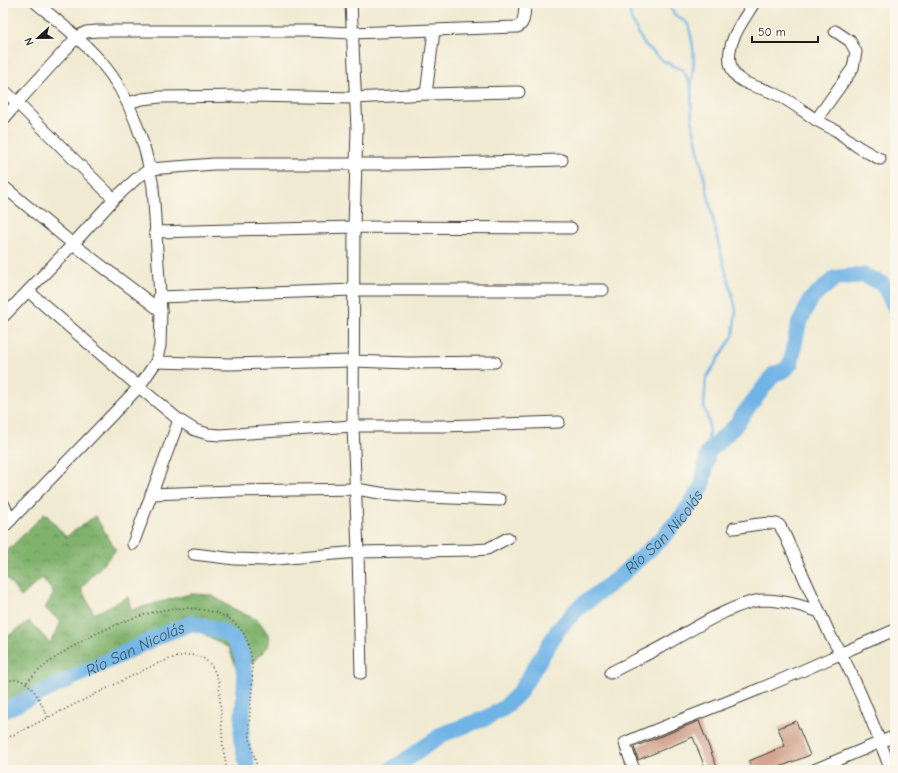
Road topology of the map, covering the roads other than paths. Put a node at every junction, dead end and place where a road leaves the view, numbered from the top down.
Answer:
1 (36, 3) edge
2 (351, 3) edge
3 (524, 3) edge
4 (754, 3) edge
5 (434, 31) junction
6 (835, 31) dead end
7 (352, 33) junction
8 (77, 37) junction
9 (3, 89) edge
10 (519, 92) dead end
11 (426, 94) junction
12 (355, 98) junction
13 (17, 103) junction
14 (128, 103) junction
15 (3, 120) edge
16 (816, 120) junction
17 (880, 159) dead end
18 (562, 160) dead end
19 (356, 163) junction
20 (150, 169) junction
21 (3, 186) edge
22 (114, 199) junction
23 (354, 227) junction
24 (571, 228) dead end
25 (155, 232) junction
26 (73, 244) junction
27 (354, 290) junction
28 (603, 290) dead end
29 (28, 291) junction
30 (159, 297) junction
31 (161, 311) junction
32 (3, 317) edge
33 (354, 361) junction
34 (156, 362) junction
35 (495, 362) dead end
36 (139, 387) junction
37 (179, 420) junction
38 (559, 422) dead end
39 (353, 426) junction
40 (356, 490) junction
41 (151, 494) junction
42 (500, 500) dead end
43 (3, 503) edge
44 (11, 520) junction
45 (3, 528) edge
46 (734, 528) dead end
47 (508, 538) dead end
48 (132, 544) dead end
49 (358, 552) junction
50 (194, 554) dead end
51 (820, 612) junction
52 (895, 630) edge
53 (841, 652) junction
54 (361, 673) dead end
55 (610, 673) dead end
56 (895, 736) edge
57 (880, 743) junction
58 (634, 770) edge
59 (814, 770) edge
60 (891, 770) edge

1 - 8 street
2 - 7 street
3 - 5 street
4 - 16 street
5 - 7 street
5 - 11 street
6 - 16 street
7 - 8 street
7 - 12 street
8 - 13 street
8 - 14 street
9 - 13 street
10 - 11 street
11 - 12 street
12 - 14 street
12 - 19 street
13 - 15 street
13 - 22 street
14 - 20 street
16 - 17 street
18 - 19 street
19 - 20 street
19 - 23 street
20 - 22 street
20 - 25 street
21 - 26 street
22 - 26 street
23 - 24 street
23 - 25 street
23 - 27 street
25 - 30 street
26 - 29 street
26 - 31 street
27 - 28 street
27 - 30 street
27 - 33 street
29 - 32 street
29 - 36 street
30 - 31 street
31 - 34 street
33 - 34 street
33 - 35 street
33 - 39 street
34 - 36 street
36 - 37 street
36 - 44 street
37 - 39 street
37 - 41 street
38 - 39 street
39 - 40 street
40 - 41 street
40 - 42 street
40 - 49 street
41 - 48 street
43 - 44 street
44 - 45 street
46 - 51 street
47 - 49 street
49 - 50 street
49 - 54 street
51 - 53 street
51 - 55 street
52 - 53 street
53 - 57 street
53 - 58 street
56 - 57 street
57 - 59 street
57 - 60 street

